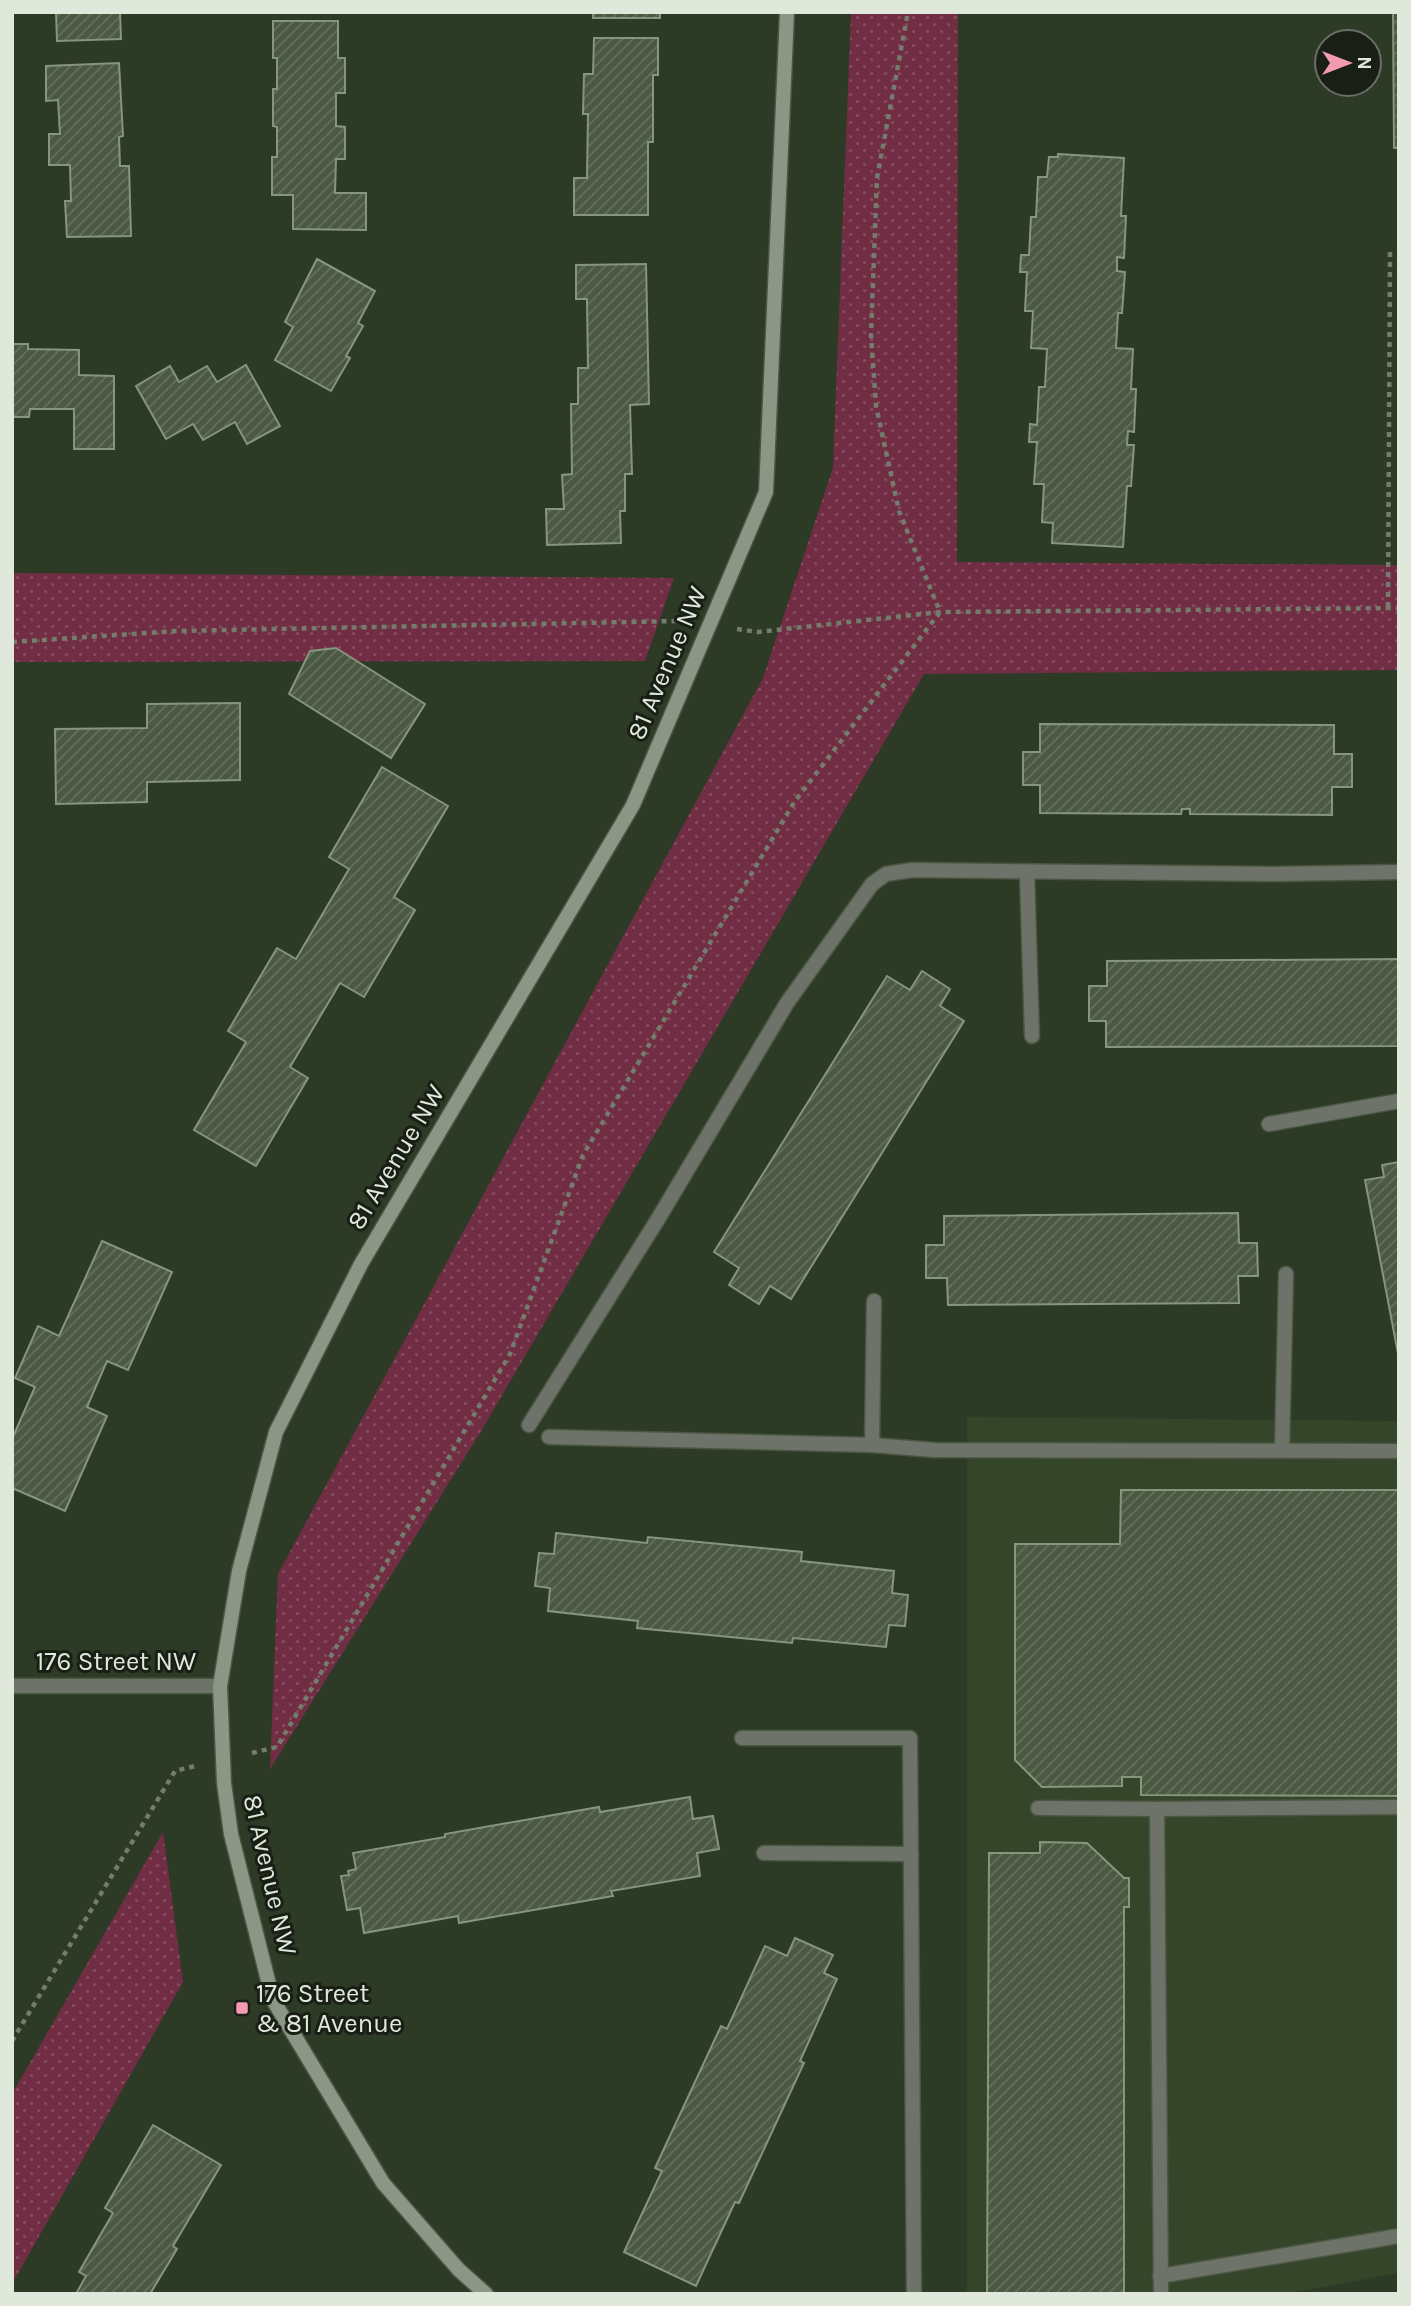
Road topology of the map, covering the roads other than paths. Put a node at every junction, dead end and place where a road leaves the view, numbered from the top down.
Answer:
1 (787, 12) edge
2 (1399, 872) edge
3 (1027, 873) junction
4 (1032, 1036) dead end
5 (1399, 1101) edge
6 (1269, 1124) dead end
7 (1286, 1274) dead end
8 (874, 1301) dead end
9 (529, 1425) dead end
10 (549, 1437) dead end
11 (873, 1445) junction
12 (1282, 1450) junction
13 (1399, 1451) edge
14 (12, 1686) edge
15 (220, 1686) junction
16 (742, 1738) dead end
17 (1399, 1807) edge
18 (1038, 1808) dead end
19 (1157, 1809) junction
20 (764, 1853) dead end
21 (911, 1854) junction
22 (1399, 2236) edge
23 (1160, 2276) junction
24 (486, 2294) edge
25 (914, 2294) edge
26 (1161, 2294) edge

1 - 15 street, 81 Avenue NW
2 - 3 street
3 - 4 street
3 - 9 street
5 - 6 street
7 - 12 street
8 - 11 street
10 - 11 street
11 - 12 street
12 - 13 street
14 - 15 street, 176 Street NW
15 - 24 street, 81 Avenue NW
16 - 21 street
17 - 19 street
18 - 19 street
19 - 23 street
20 - 21 street
21 - 25 street
22 - 23 street
23 - 26 street

